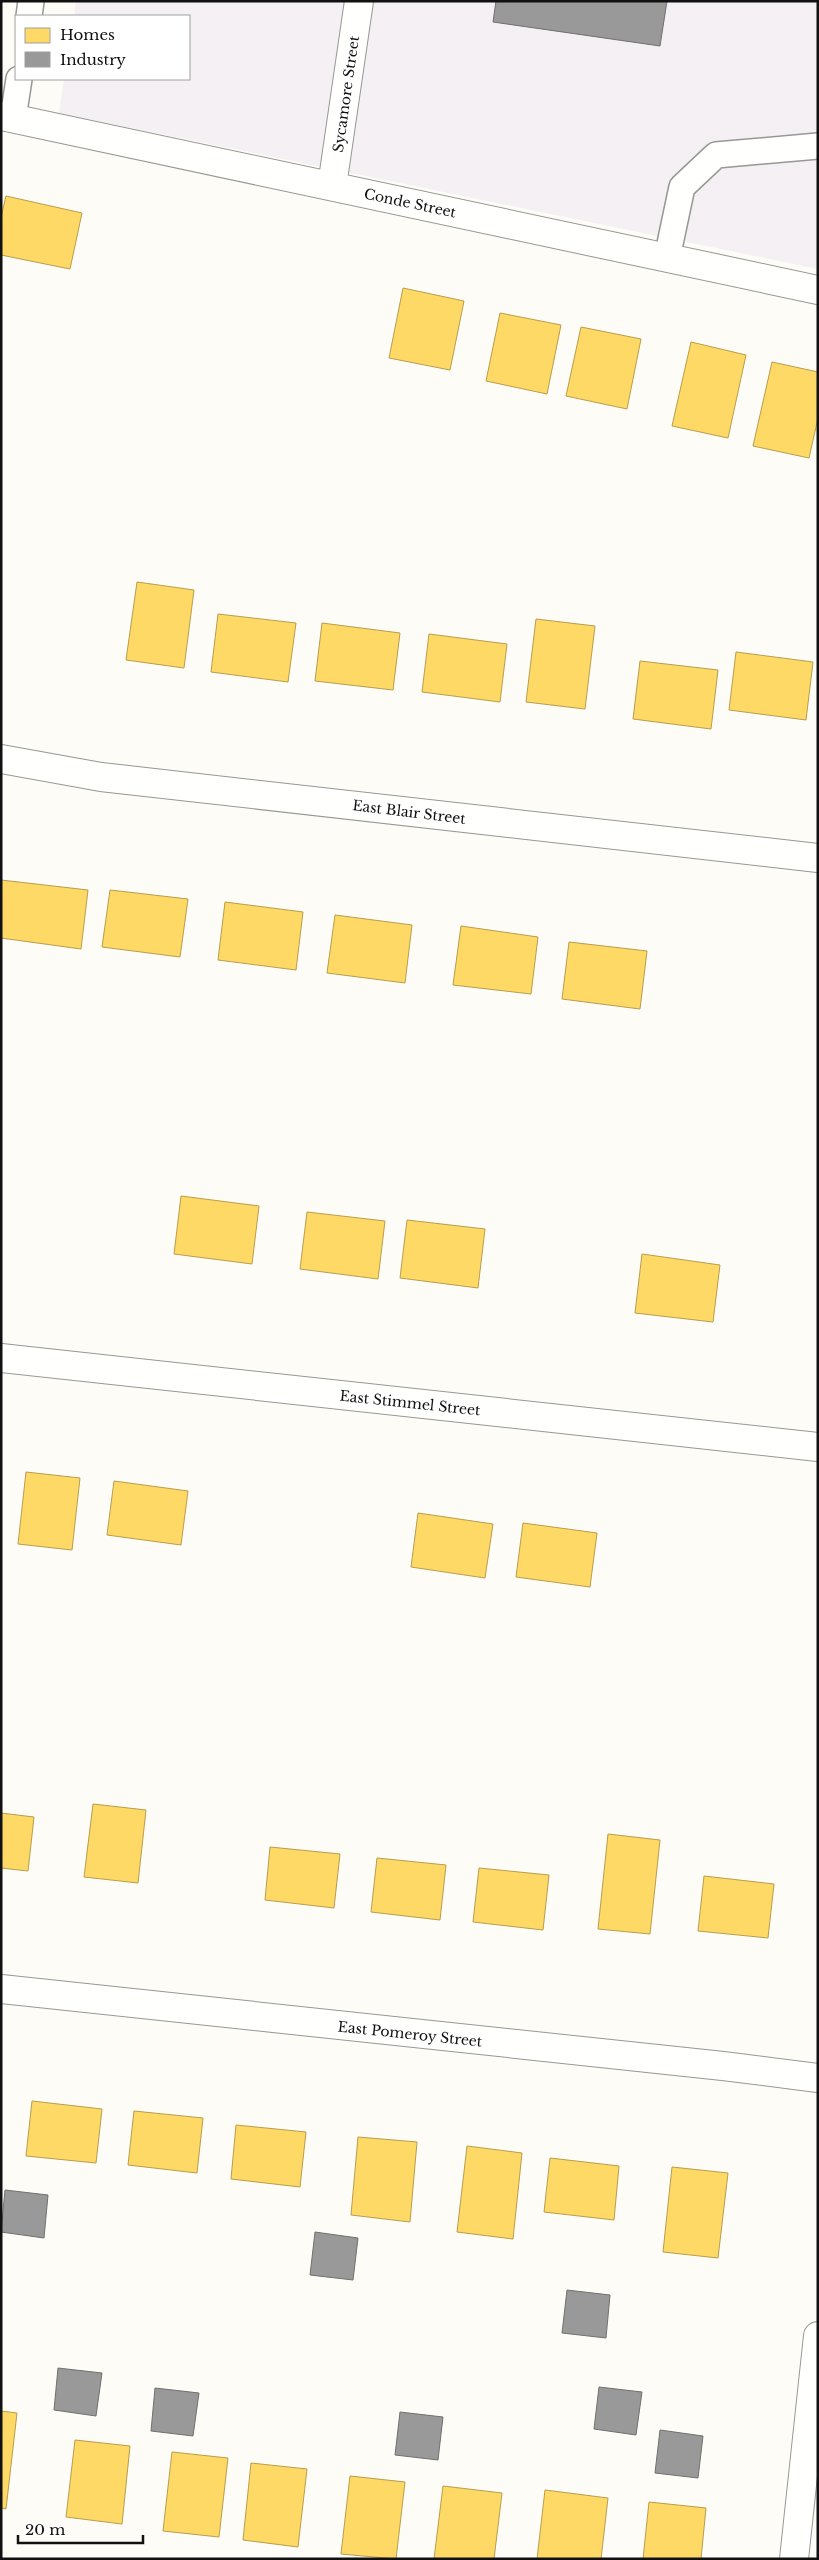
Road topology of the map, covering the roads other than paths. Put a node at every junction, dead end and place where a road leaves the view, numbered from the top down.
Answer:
1 (31, 1) edge
2 (359, 1) edge
3 (29, 15) edge
4 (19, 80) edge
5 (7, 117) edge
6 (818, 146) edge
7 (332, 186) junction
8 (667, 258) junction
9 (818, 290) edge
10 (1, 758) edge
11 (818, 858) edge
12 (1, 1358) edge
13 (818, 1447) edge
14 (1, 1989) edge
15 (818, 2078) edge
16 (818, 2336) edge
17 (794, 2559) edge

1 - 3 lane
2 - 7 street, Sycamore Street
4 - 5 lane
5 - 7 street, Conde Street
6 - 8 lane
7 - 8 street, Conde Street
8 - 9 street, Conde Street
10 - 11 street, East Blair Street
12 - 13 street, East Stimmel Street
14 - 15 street, East Pomeroy Street
16 - 17 street

